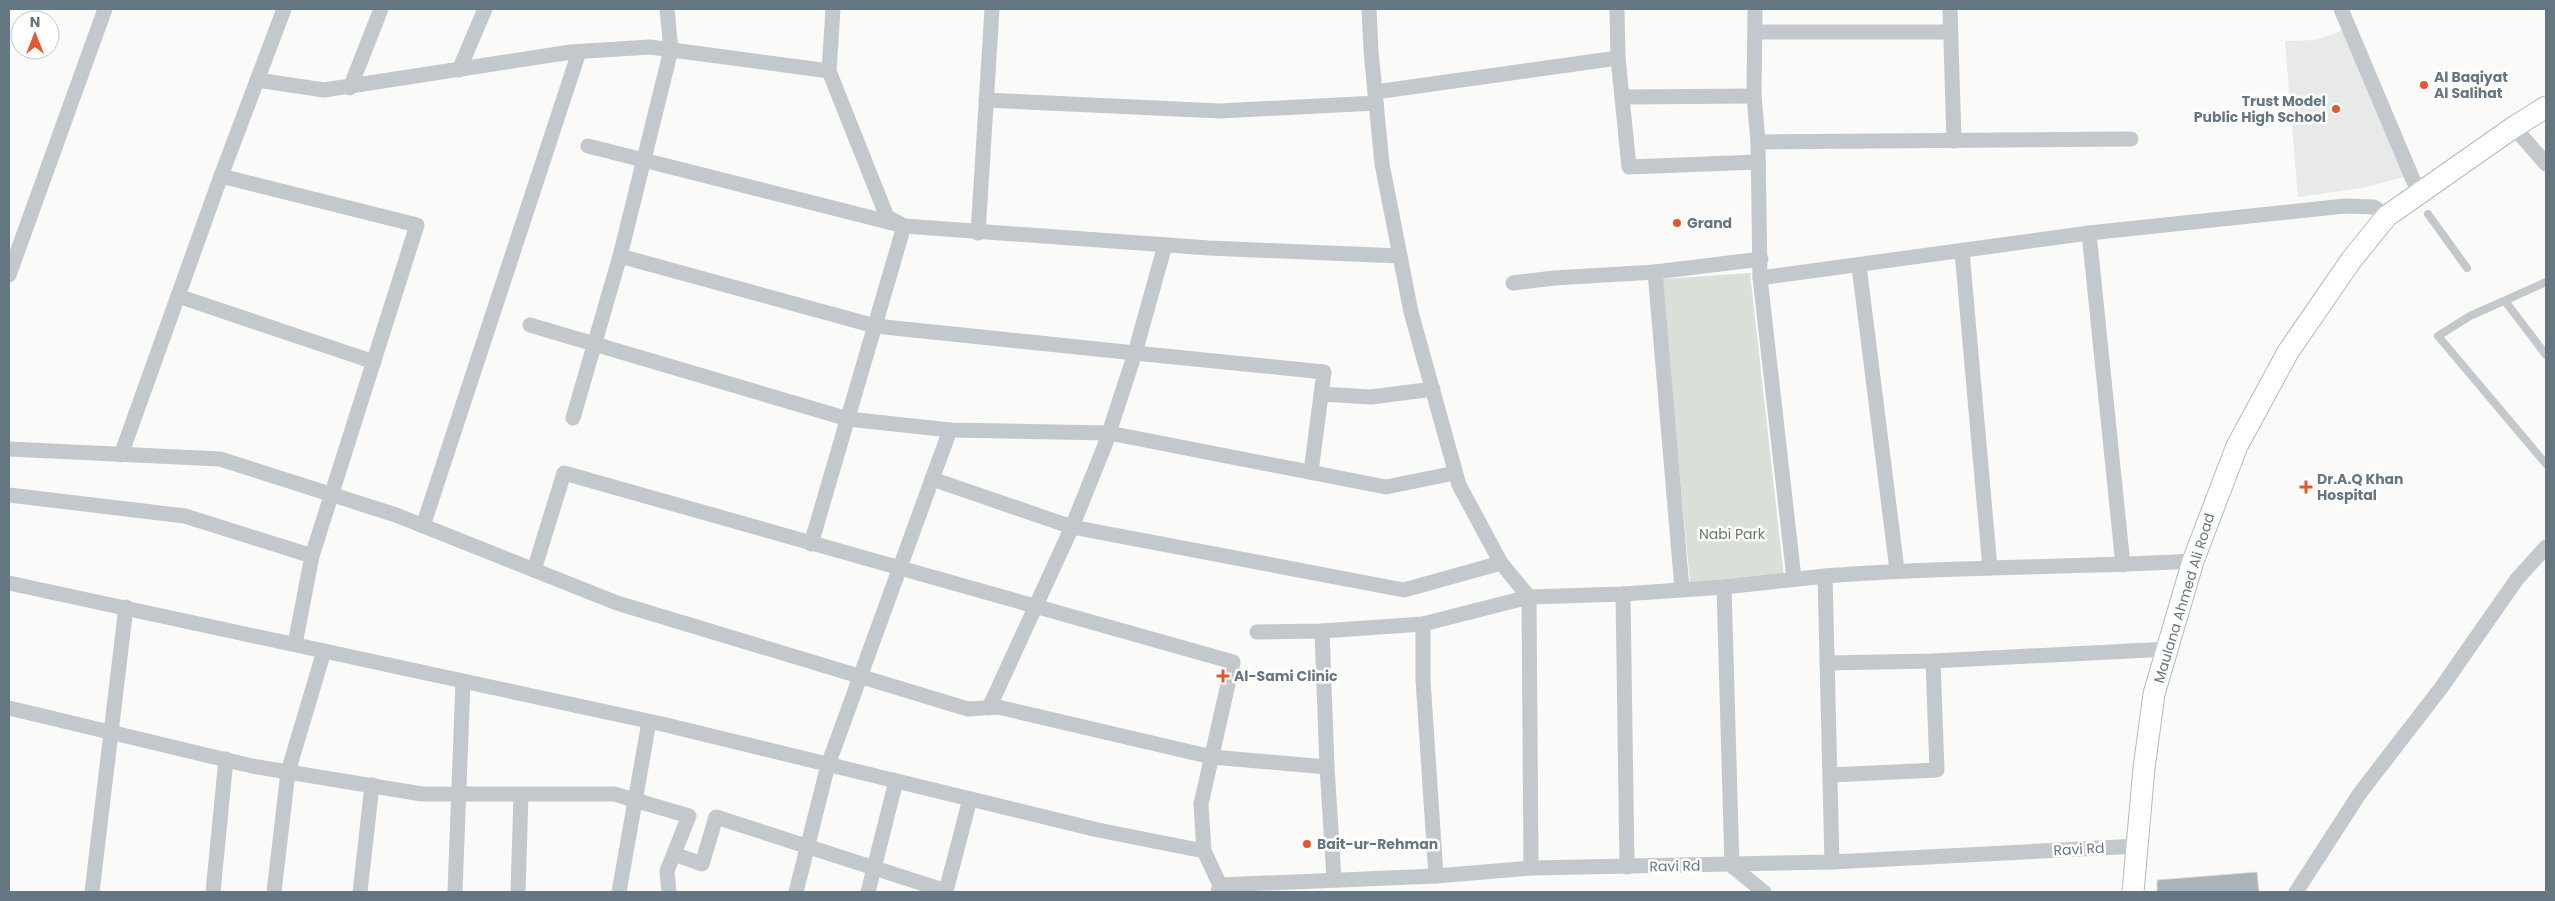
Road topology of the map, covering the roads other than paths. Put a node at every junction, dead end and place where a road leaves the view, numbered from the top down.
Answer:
1 (105, 9) edge
2 (284, 9) edge
3 (381, 9) edge
4 (485, 9) edge
5 (667, 9) edge
6 (833, 9) edge
7 (992, 9) edge
8 (1369, 9) edge
9 (1617, 9) edge
10 (1755, 9) edge
11 (1950, 9) edge
12 (2341, 9) edge
13 (1755, 32) junction
14 (1950, 32) junction
15 (670, 50) junction
16 (579, 52) junction
17 (1618, 58) junction
18 (459, 70) junction
19 (829, 71) junction
20 (257, 80) junction
21 (350, 88) junction
22 (1754, 96) junction
23 (1623, 97) junction
24 (1376, 98) junction
25 (986, 100) junction
26 (2546, 107) edge
27 (2514, 127) junction
28 (2131, 139) dead end
29 (1954, 141) junction
30 (1758, 142) junction
31 (588, 146) dead end
32 (644, 160) junction
33 (1757, 162) junction
34 (2546, 164) edge
35 (221, 176) junction
36 (2414, 182) dead end
37 (2428, 214) dead end
38 (2387, 216) junction
39 (904, 226) junction
40 (978, 232) junction
41 (2089, 232) junction
42 (1165, 245) junction
43 (1962, 252) junction
44 (620, 256) junction
45 (1400, 256) junction
46 (1761, 259) junction
47 (1859, 266) junction
48 (2468, 268) dead end
49 (1655, 272) junction
50 (9, 275) edge
51 (1760, 278) junction
52 (2546, 282) edge
53 (1513, 283) dead end
54 (178, 296) junction
55 (2505, 300) junction
56 (530, 324) dead end
57 (875, 326) junction
58 (594, 344) junction
59 (1135, 352) junction
60 (2546, 355) edge
61 (374, 362) junction
62 (1434, 389) junction
63 (1321, 394) junction
64 (573, 418) dead end
65 (848, 419) junction
66 (950, 430) junction
67 (1109, 432) junction
68 (9, 449) edge
69 (121, 454) junction
70 (2546, 464) edge
71 (1311, 472) junction
72 (1456, 472) junction
73 (932, 479) junction
74 (332, 494) junction
75 (9, 495) edge
76 (424, 526) junction
77 (1072, 526) junction
78 (811, 544) junction
79 (2546, 547) edge
80 (312, 556) junction
81 (2193, 561) junction
82 (1500, 562) junction
83 (2123, 565) junction
84 (1990, 568) junction
85 (899, 569) junction
86 (534, 570) junction
87 (1897, 570) junction
88 (1825, 576) junction
89 (1794, 578) junction
90 (9, 583) edge
91 (1724, 587) junction
92 (1682, 588) junction
93 (1623, 594) junction
94 (1529, 597) junction
95 (126, 607) junction
96 (1036, 608) junction
97 (1423, 624) junction
98 (1322, 630) junction
99 (1257, 632) dead end
100 (295, 644) junction
101 (2169, 649) junction
102 (324, 650) junction
103 (1932, 660) junction
104 (1827, 663) junction
105 (860, 676) junction
106 (463, 680) junction
107 (9, 708) edge
108 (989, 708) junction
109 (649, 722) junction
110 (110, 732) junction
111 (1212, 757) junction
112 (226, 759) junction
113 (828, 764) junction
114 (1327, 766) junction
115 (288, 772) junction
116 (1831, 775) junction
117 (896, 781) junction
118 (372, 785) junction
119 (459, 794) junction
120 (521, 795) junction
121 (970, 799) junction
122 (635, 800) junction
123 (809, 846) junction
124 (2138, 846) junction
125 (1204, 851) junction
126 (674, 854) junction
127 (1832, 862) junction
128 (1732, 866) junction
129 (1627, 867) junction
130 (874, 868) junction
131 (1531, 868) junction
132 (1436, 876) junction
133 (1334, 879) junction
134 (1219, 889) edge
135 (92, 892) edge
136 (214, 892) edge
137 (274, 892) edge
138 (360, 892) edge
139 (455, 892) edge
140 (518, 892) edge
141 (619, 892) edge
142 (669, 892) edge
143 (796, 892) edge
144 (868, 892) edge
145 (1764, 892) edge
146 (2133, 892) edge
147 (2296, 892) edge

1 - 50 street
2 - 20 street
3 - 21 street
4 - 18 street
5 - 15 street
6 - 19 street
7 - 25 street
8 - 24 street
9 - 17 street
10 - 13 street
11 - 14 street
12 - 36 street
13 - 14 street
13 - 22 street
14 - 29 street
15 - 16 street
15 - 19 street
15 - 32 street
16 - 18 street
16 - 76 street
17 - 23 street
17 - 24 street
18 - 21 street
19 - 39 street
20 - 21 street
20 - 35 street
22 - 23 street
22 - 30 street
23 - 33 street
24 - 25 street
24 - 45 street
25 - 40 street
26 - 27 street, Maulana Ahmed Ali Road
27 - 34 street
27 - 38 street, Maulana Ahmed Ali Road
28 - 29 street
29 - 30 street
30 - 33 street
31 - 32 street
32 - 39 street
32 - 44 street
33 - 46 street
35 - 54 street
35 - 61 street
37 - 48 lane
38 - 41 street
38 - 81 street, Maulana Ahmed Ali Road
39 - 40 street
39 - 57 street
40 - 42 street
41 - 43 street
41 - 83 street
42 - 45 street
42 - 59 street
43 - 47 street
43 - 84 street
44 - 57 street
44 - 58 street
45 - 62 street
46 - 49 street
46 - 51 street
47 - 51 street
47 - 87 street
49 - 53 street
49 - 92 street
51 - 89 street
52 - 55 lane
54 - 61 street
54 - 69 street
55 - 60 lane
55 - 70 lane
56 - 58 street
57 - 59 street
57 - 65 street
58 - 64 street
58 - 65 street
59 - 63 street
59 - 67 street
61 - 74 street
62 - 63 street
62 - 72 street
63 - 71 street
65 - 66 street
65 - 78 street
66 - 67 street
66 - 73 street
67 - 71 street
67 - 77 street
68 - 69 street
69 - 74 street
71 - 72 street
72 - 82 street
73 - 77 street
73 - 85 street
74 - 76 street
74 - 80 street
75 - 80 street
76 - 86 street
77 - 82 street
77 - 96 street
78 - 85 street
78 - 86 street
79 - 147 street
80 - 100 street
81 - 83 street
81 - 101 street, Maulana Ahmed Ali Road
82 - 94 street
83 - 84 street
84 - 87 street
85 - 96 street
85 - 105 street
86 - 105 street
87 - 88 street
88 - 89 street
88 - 104 street
89 - 91 street
90 - 95 street
91 - 92 street
91 - 128 street
92 - 93 street
93 - 94 street
93 - 129 street
94 - 97 street
94 - 131 street
95 - 100 street
95 - 110 street
96 - 108 street
96 - 111 street
97 - 98 street
97 - 132 street
98 - 99 street
98 - 114 street
100 - 102 street
101 - 103 street
101 - 124 street, Maulana Ahmed Ali Road
102 - 106 street
102 - 115 street
103 - 104 street
103 - 116 street
104 - 116 street
105 - 108 street
105 - 113 street
106 - 109 street
106 - 119 street
107 - 110 street
108 - 111 street
109 - 113 street
109 - 122 street
110 - 112 street
110 - 135 street
111 - 114 street
111 - 125 street
112 - 115 street
112 - 136 street
113 - 117 street
113 - 123 street
114 - 133 street
115 - 118 street
115 - 137 street
116 - 127 street
117 - 121 street
117 - 130 street
118 - 119 street
118 - 138 street
119 - 120 street
119 - 139 street
120 - 122 street
120 - 140 street
121 - 125 street
121 - 130 street
122 - 126 street
122 - 141 street
123 - 126 street
123 - 130 street
123 - 143 street
124 - 127 street, Ravi Rd
124 - 146 street, Maulana Ahmed Ali Road
125 - 134 street
126 - 142 street
127 - 128 street, Ravi Rd
128 - 129 street, Ravi Rd
128 - 145 street
129 - 131 street, Ravi Rd
130 - 144 street
131 - 132 street, Ravi Rd
132 - 133 street, Ravi Rd
133 - 134 street, Ravi Rd

